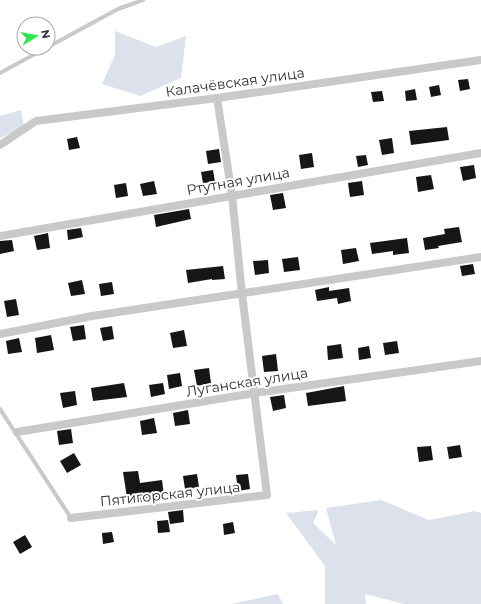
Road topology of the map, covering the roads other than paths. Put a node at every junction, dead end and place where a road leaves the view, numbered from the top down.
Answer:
1 (144, 0) edge
2 (56, 43) edge
3 (32, 56) edge
4 (481, 60) edge
5 (0, 73) edge
6 (217, 98) junction
7 (0, 145) edge
8 (481, 153) edge
9 (232, 195) junction
10 (0, 236) edge
11 (481, 258) edge
12 (242, 294) junction
13 (0, 334) edge
14 (481, 361) edge
15 (255, 393) junction
16 (0, 409) edge
17 (17, 432) junction
18 (71, 518) joint

1 - 2 lane
3 - 5 lane
4 - 6 street, Калачёвская улица
6 - 7 street, Калачёвская улица
6 - 9 street
8 - 9 street, Ртутная улица
9 - 10 street, Ртутная улица
9 - 12 street
11 - 12 street
12 - 13 street
12 - 15 street
14 - 15 street, Луганская улица
15 - 17 street, Луганская улица
15 - 18 street, Пятигорская улица
16 - 17 lane
17 - 18 lane

